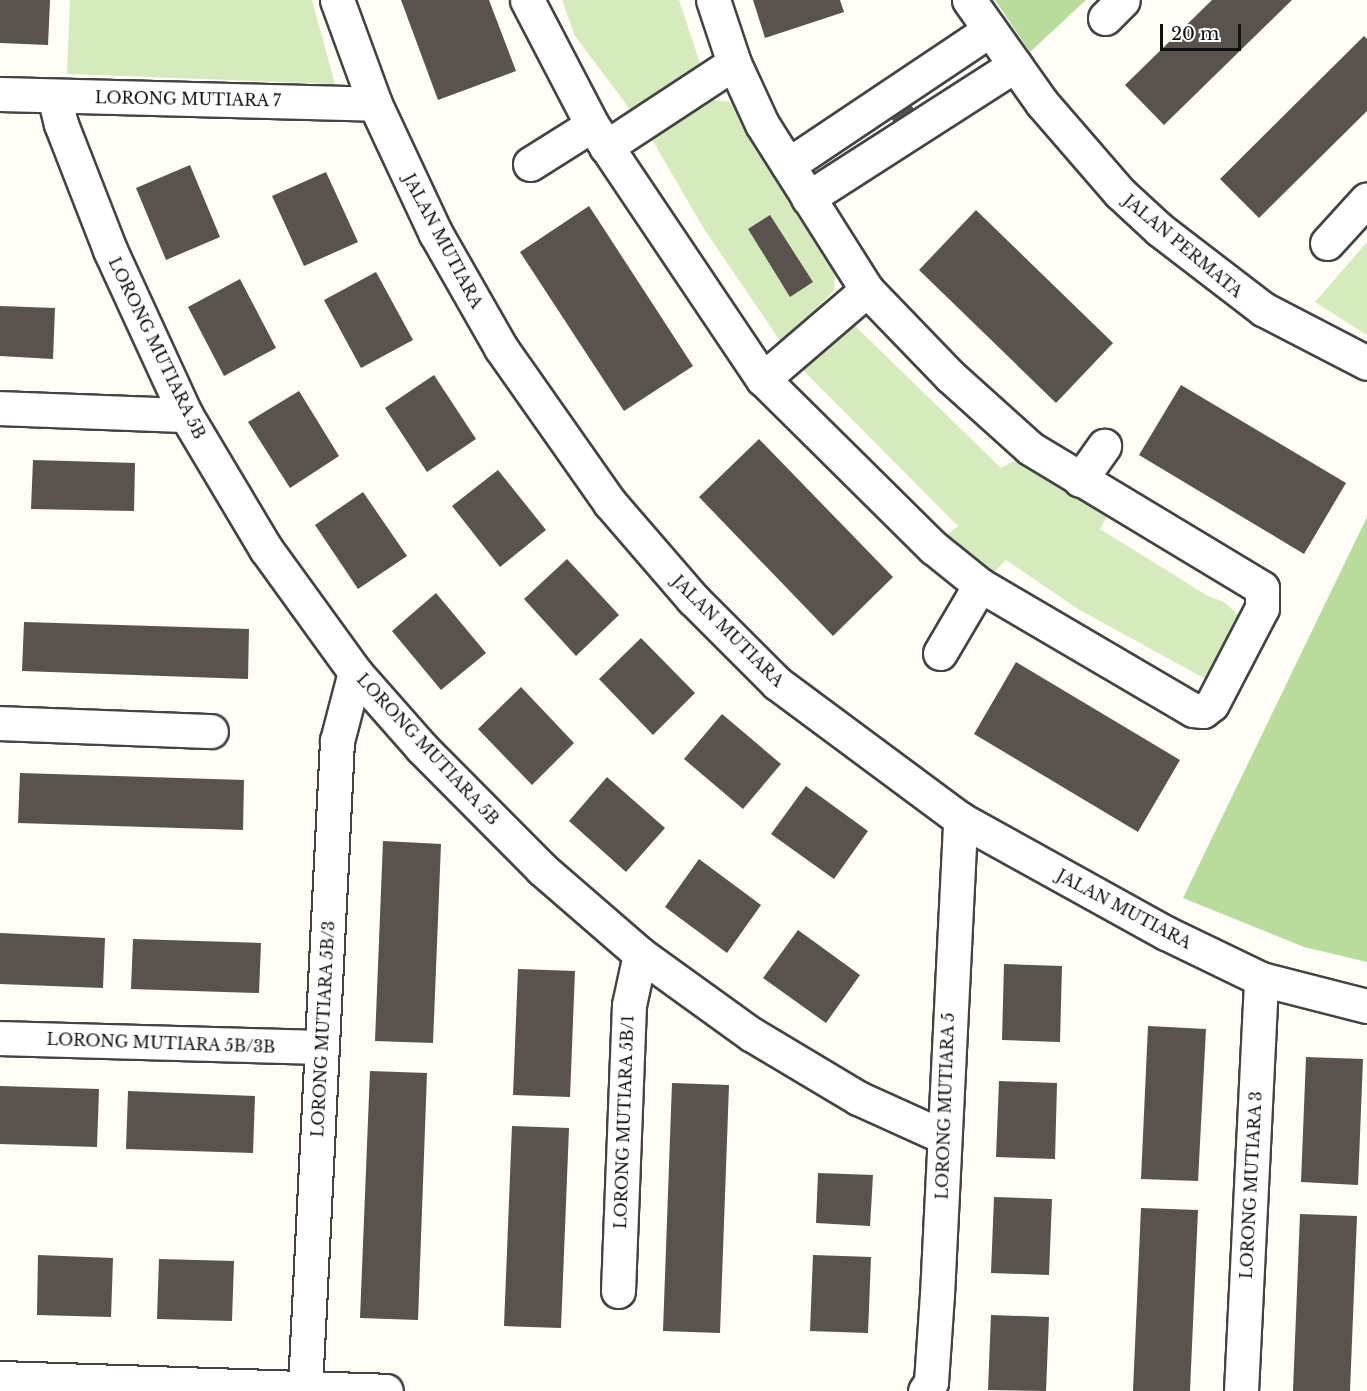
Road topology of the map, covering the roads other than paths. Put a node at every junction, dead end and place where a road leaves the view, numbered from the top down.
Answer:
1 (337, 0) edge
2 (527, 0) edge
3 (712, 0) edge
4 (969, 0) edge
5 (990, 30) junction
6 (734, 63) junction
7 (1014, 65) junction
8 (0, 94) edge
9 (54, 96) junction
10 (375, 104) junction
11 (599, 136) junction
12 (530, 164) dead end
13 (788, 165) junction
14 (808, 198) junction
15 (1367, 199) edge
16 (1327, 243) dead end
17 (867, 291) junction
18 (1367, 363) edge
19 (763, 379) junction
20 (0, 408) edge
21 (186, 415) junction
22 (1104, 446) dead end
23 (1080, 480) junction
24 (980, 585) junction
25 (940, 653) dead end
26 (355, 672) junction
27 (0, 723) edge
28 (212, 731) dead end
29 (960, 819) junction
30 (640, 954) junction
31 (1261, 979) junction
32 (1367, 1006) edge
33 (0, 1038) edge
34 (322, 1047) junction
35 (944, 1137) junction
36 (618, 1291) dead end
37 (0, 1378) edge
38 (305, 1388) junction
39 (386, 1391) edge
40 (925, 1391) edge
41 (1241, 1391) edge

1 - 10 street, JALAN MUTIARA
2 - 11 street
3 - 6 street
4 - 5 street, JALAN PERMATA
5 - 7 street, JALAN PERMATA
5 - 13 street
6 - 11 street
6 - 13 street
7 - 14 street
7 - 18 street, JALAN PERMATA
8 - 9 street, LORONG MUTIARA 7
9 - 10 street, LORONG MUTIARA 7
9 - 21 street, LORONG MUTIARA 5B
10 - 29 street, JALAN MUTIARA
11 - 12 street
11 - 19 street
13 - 14 street
14 - 17 street
15 - 16 street
17 - 19 street
17 - 23 street
19 - 24 street
20 - 21 street
21 - 26 street, LORONG MUTIARA 5B
22 - 23 street
23 - 24 street
24 - 25 street
26 - 30 street, LORONG MUTIARA 5B
26 - 34 street, LORONG MUTIARA 5B/3
27 - 28 street
29 - 31 street, JALAN MUTIARA
29 - 35 street, LORONG MUTIARA 5
30 - 35 street, LORONG MUTIARA 5B
30 - 36 street, LORONG MUTIARA 5B/1
31 - 32 street, JALAN MUTIARA
31 - 41 street, LORONG MUTIARA 3
33 - 34 street, LORONG MUTIARA 5B/3B
34 - 38 street, LORONG MUTIARA 5B/3
35 - 40 street, LORONG MUTIARA 5
37 - 38 street
38 - 39 street

